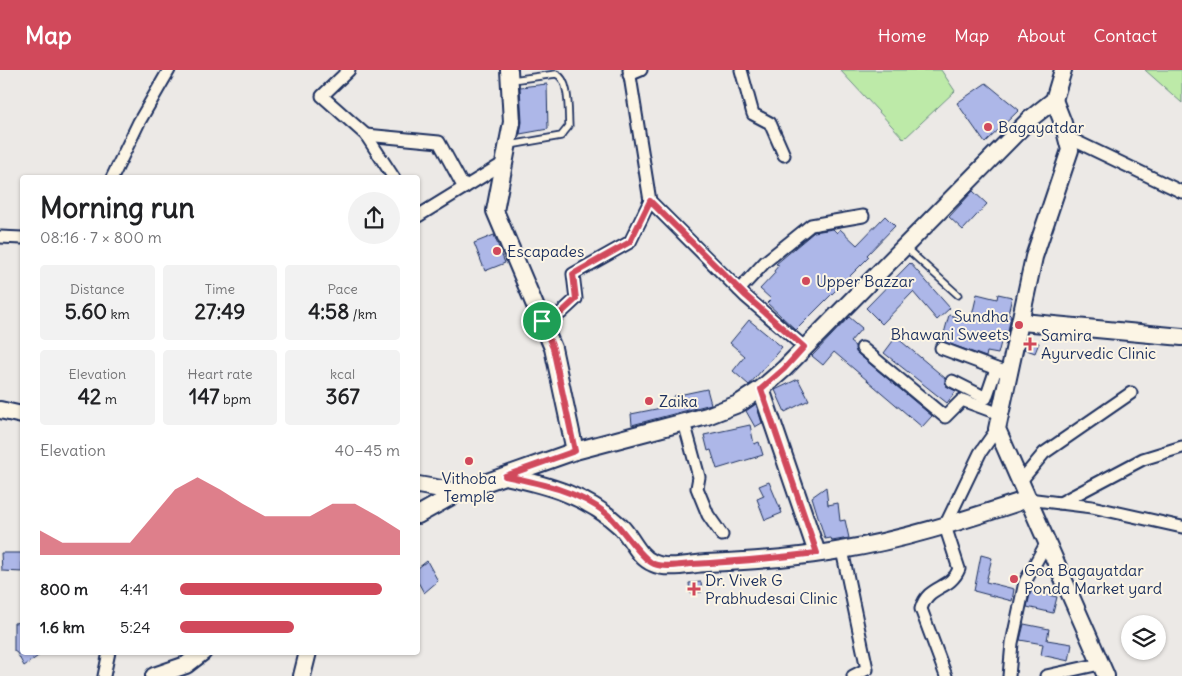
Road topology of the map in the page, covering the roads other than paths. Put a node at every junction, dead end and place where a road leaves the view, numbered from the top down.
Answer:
1 (170, 70) edge
2 (349, 70) edge
3 (641, 70) edge
4 (741, 70) edge
5 (1063, 70) edge
6 (629, 72) edge
7 (510, 75) edge
8 (1054, 100) junction
9 (366, 135) junction
10 (1067, 137) junction
11 (507, 145) junction
12 (784, 155) dead end
13 (504, 163) junction
14 (113, 175) edge
15 (392, 175) edge
16 (464, 188) junction
17 (1182, 192) edge
18 (650, 201) junction
19 (420, 215) edge
20 (863, 216) dead end
21 (0, 237) edge
22 (20, 238) edge
23 (904, 246) junction
24 (739, 290) junction
25 (958, 296) dead end
26 (542, 321) junction
27 (1022, 322) junction
28 (1182, 337) edge
29 (804, 347) junction
30 (862, 348) dead end
31 (941, 348) dead end
32 (1003, 371) junction
33 (952, 381) dead end
34 (761, 389) junction
35 (1131, 393) dead end
36 (0, 410) edge
37 (20, 415) edge
38 (998, 421) junction
39 (684, 422) junction
40 (1182, 447) edge
41 (575, 451) junction
42 (505, 476) junction
43 (1020, 482) junction
44 (420, 485) edge
45 (459, 492) junction
46 (1028, 499) junction
47 (1060, 503) junction
48 (420, 513) edge
49 (945, 526) junction
50 (1182, 527) edge
51 (722, 535) dead end
52 (1047, 542) junction
53 (842, 550) junction
54 (817, 553) junction
55 (108, 655) edge
56 (200, 655) edge
57 (307, 655) edge
58 (1103, 670) edge
59 (187, 671) edge
60 (104, 676) edge
61 (154, 676) edge
62 (302, 676) edge
63 (853, 676) edge
64 (946, 676) edge
65 (1009, 676) edge
66 (1046, 676) edge

1 - 14 street
2 - 9 street
3 - 6 street
4 - 12 street
5 - 8 main road
6 - 18 street
7 - 11 main road
7 - 11 lane
8 - 10 main road
8 - 23 main road
9 - 15 street
9 - 16 street
10 - 17 street
10 - 27 main road
11 - 13 main road
13 - 16 street
13 - 26 main road
16 - 19 street
18 - 24 street
18 - 26 street
20 - 24 street
21 - 22 street
23 - 25 lane
23 - 29 main road
24 - 29 street
26 - 41 main road
27 - 28 main road
27 - 32 main road
29 - 34 main road
30 - 38 street
31 - 32 street
32 - 33 street
32 - 38 main road
34 - 39 main road
34 - 54 main road
35 - 43 street
36 - 37 main road
38 - 43 main road
38 - 49 street
39 - 41 main road
39 - 51 street
40 - 47 street
41 - 42 main road
42 - 45 main road
42 - 54 main road
43 - 46 main road
44 - 45 main road
45 - 48 main road
46 - 47 street
46 - 49 main road
46 - 52 main road
47 - 50 street
49 - 53 main road
49 - 64 street
52 - 58 main road
52 - 65 street
53 - 54 main road
53 - 63 street
55 - 60 street
56 - 59 main road
57 - 62 main road
58 - 66 street
59 - 61 main road

